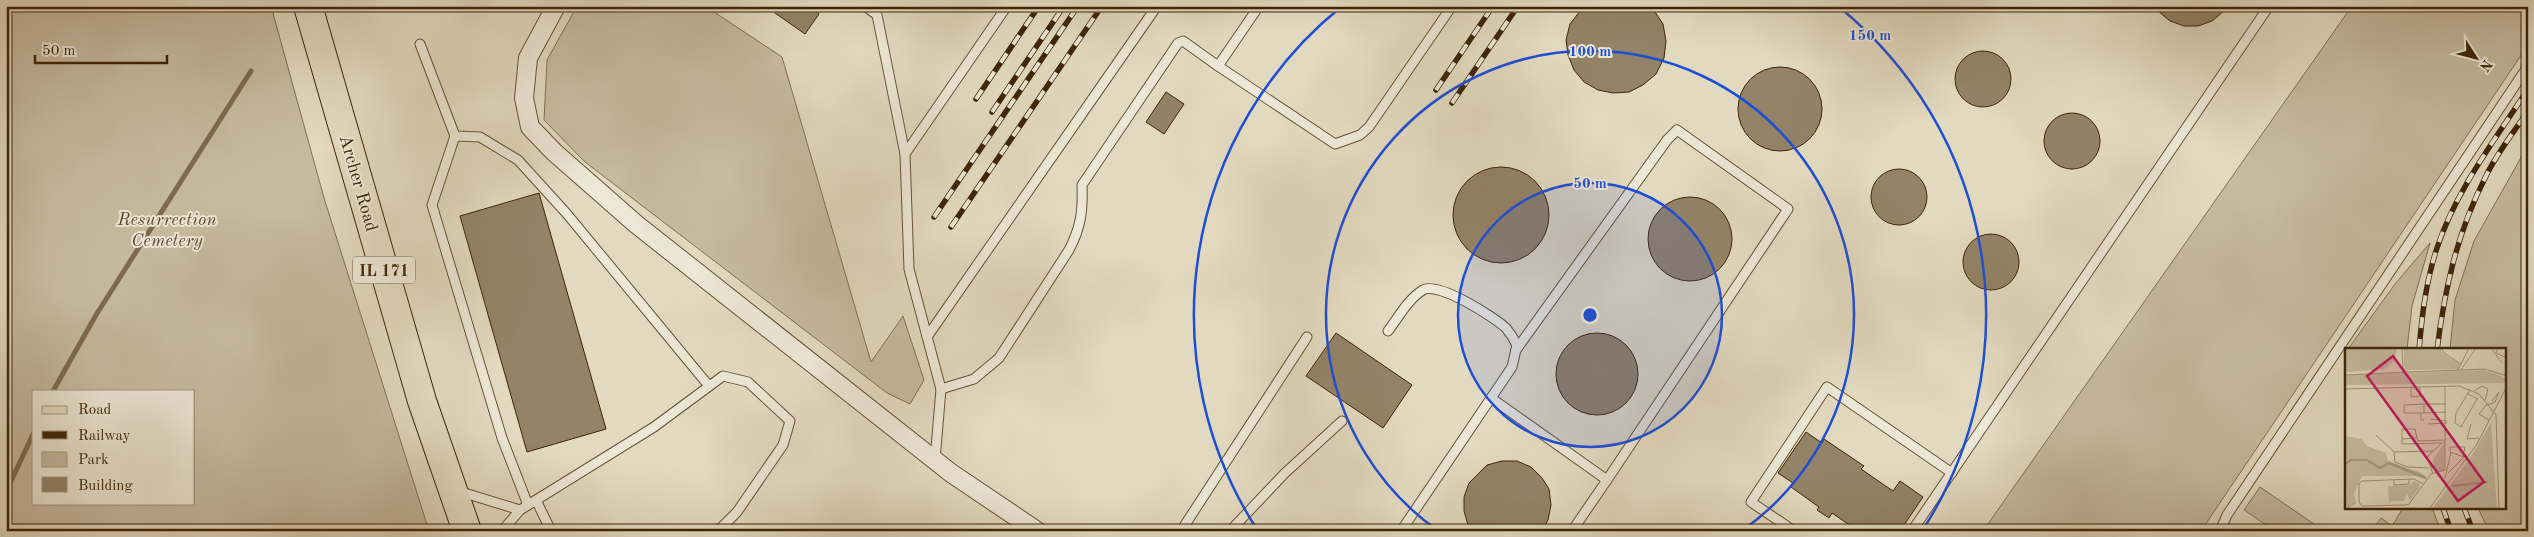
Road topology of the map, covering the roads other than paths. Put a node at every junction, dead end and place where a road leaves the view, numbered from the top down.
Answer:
1 (308, 6) edge
2 (556, 6) edge
3 (865, 6) edge
4 (1007, 6) edge
5 (1158, 6) edge
6 (1259, 6) edge
7 (1452, 6) edge
8 (2269, 6) edge
9 (420, 44) dead end
10 (1218, 66) junction
11 (2528, 66) edge
12 (455, 136) junction
13 (905, 154) junction
14 (1388, 332) dead end
15 (927, 337) junction
16 (1307, 337) dead end
17 (1516, 350) junction
18 (710, 386) junction
19 (941, 389) junction
20 (1491, 398) junction
21 (1342, 421) dead end
22 (935, 460) junction
23 (1952, 474) junction
24 (1607, 480) junction
25 (453, 490) junction
26 (536, 500) junction
27 (524, 508) junction
28 (467, 531) edge
29 (502, 531) edge
30 (551, 531) edge
31 (718, 531) edge
32 (1037, 531) edge
33 (1181, 531) edge
34 (1230, 531) edge
35 (1401, 531) edge
36 (1572, 531) edge
37 (1794, 531) edge
38 (1912, 531) edge
39 (2220, 531) edge

1 - 25 main road, Archer Road / IL 171
2 - 22 street
3 - 13 lane
4 - 13 lane
5 - 15 lane
6 - 10 lane
7 - 10 lane
8 - 23 lane
9 - 12 lane
10 - 19 lane
11 - 39 lane
12 - 18 lane
12 - 27 lane
13 - 15 lane
14 - 17 lane
15 - 19 lane
16 - 33 lane
17 - 20 lane
17 - 24 lane
18 - 26 lane
18 - 31 lane
19 - 22 lane
20 - 24 lane
20 - 35 lane
21 - 34 lane
22 - 32 street
23 - 37 lane
23 - 38 lane
24 - 36 lane
25 - 27 lane
25 - 28 main road, Archer Road / IL 171
26 - 27 lane
26 - 30 lane
27 - 29 lane

